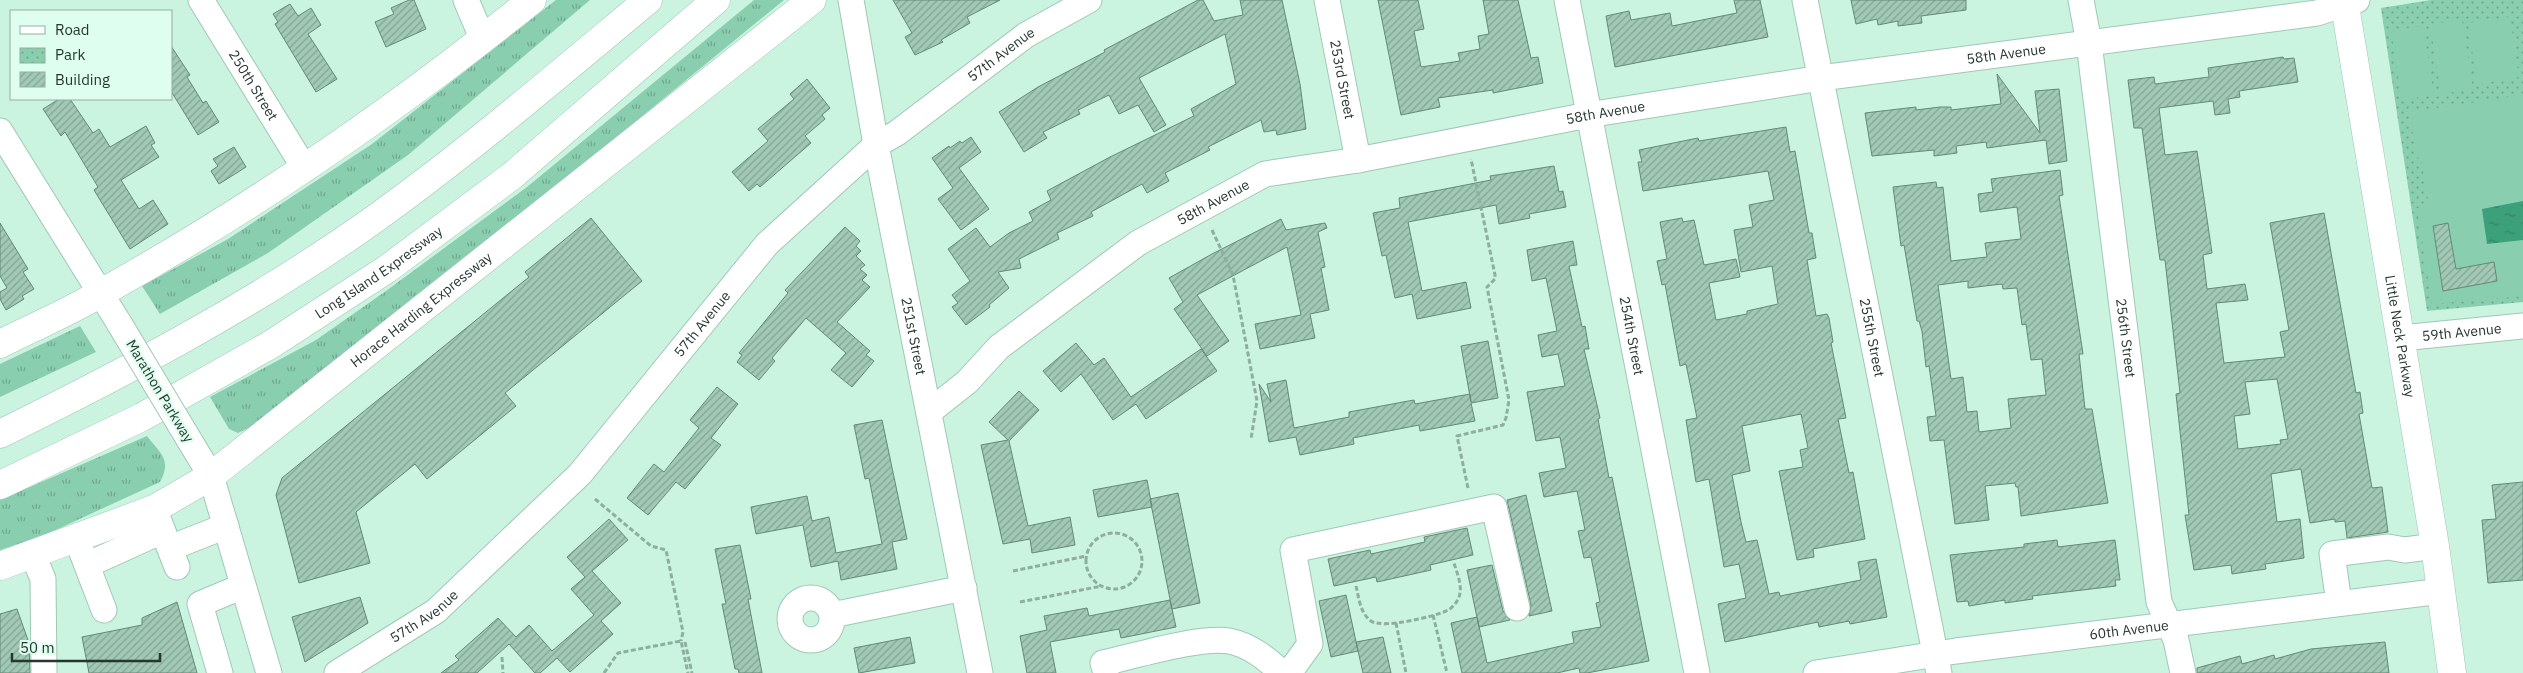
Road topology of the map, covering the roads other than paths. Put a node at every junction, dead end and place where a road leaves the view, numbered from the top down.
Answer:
1 (201, 0) edge
2 (466, 0) edge
3 (532, 0) edge
4 (648, 0) edge
5 (716, 0) edge
6 (812, 0) edge
7 (852, 0) edge
8 (1089, 0) edge
9 (1327, 0) edge
10 (1566, 0) edge
11 (1806, 0) edge
12 (2081, 0) edge
13 (2348, 1) edge
14 (483, 40) junction
15 (2089, 44) junction
16 (1821, 78) junction
17 (1588, 115) junction
18 (0, 131) edge
19 (876, 145) junction
20 (1358, 160) junction
21 (305, 169) junction
22 (101, 294) junction
23 (2523, 326) edge
24 (2401, 338) junction
25 (0, 344) edge
26 (929, 412) junction
27 (0, 434) edge
28 (211, 476) junction
29 (0, 485) edge
30 (226, 526) junction
31 (77, 539) junction
32 (166, 539) junction
33 (2435, 546) junction
34 (33, 555) junction
35 (87, 565) junction
36 (0, 566) edge
37 (243, 586) junction
38 (964, 588) junction
39 (2442, 591) junction
40 (2339, 603) junction
41 (1517, 608) dead end
42 (104, 610) dead end
43 (832, 615) dead end
44 (2168, 624) junction
45 (1937, 663) edge
46 (44, 673) edge
47 (220, 673) edge
48 (269, 673) edge
49 (338, 673) edge
50 (980, 673) edge
51 (1106, 673) edge
52 (1282, 673) edge
53 (1289, 673) edge
54 (1697, 673) edge
55 (1816, 673) edge
56 (2183, 673) edge
57 (2452, 673) edge

1 - 21 street, 250th Street
2 - 14 street
3 - 14 main road
4 - 27 main road
5 - 29 main road, Long Island Expressway
6 - 28 main road, Horace Harding Expressway
7 - 19 street, 251st Street
8 - 19 street, 57th Avenue
9 - 20 street, 253rd Street
10 - 17 street, 254th Street
11 - 16 street, 255th Street
12 - 15 street, 256th Street
13 - 15 street, 58th Avenue
13 - 24 main road, Little Neck Parkway
14 - 21 main road
15 - 16 street, 58th Avenue
15 - 44 street, 256th Street
16 - 17 street, 58th Avenue
16 - 45 street, 255th Street
17 - 20 street, 58th Avenue
17 - 54 street, 254th Street
18 - 22 street, Marathon Parkway
19 - 26 street, 251st Street
19 - 49 street, 57th Avenue
20 - 26 street, 58th Avenue
21 - 22 main road
22 - 25 main road
22 - 28 street, Marathon Parkway, bridge
23 - 24 street, 59th Avenue
24 - 33 main road, Little Neck Parkway
26 - 38 street, 251st Street
28 - 30 street, Marathon Parkway
28 - 32 main road, Horace Harding Expressway
30 - 32 street
30 - 37 street, Marathon Parkway
31 - 32 main road, Horace Harding Expressway
31 - 34 main road, Horace Harding Expressway
31 - 35 street
32 - 35 street
33 - 39 main road, Little Neck Parkway
33 - 40 street
34 - 36 main road, Horace Harding Expressway
34 - 46 street
35 - 42 street
37 - 47 street
37 - 48 street, Marathon Parkway
38 - 43 street
38 - 50 street, 251st Street
39 - 40 street, 60th Avenue
39 - 57 main road, Little Neck Parkway
40 - 44 street, 60th Avenue
41 - 53 street
44 - 45 street, 60th Avenue
44 - 56 street, 256th Street
45 - 55 street, 60th Avenue
51 - 52 street

